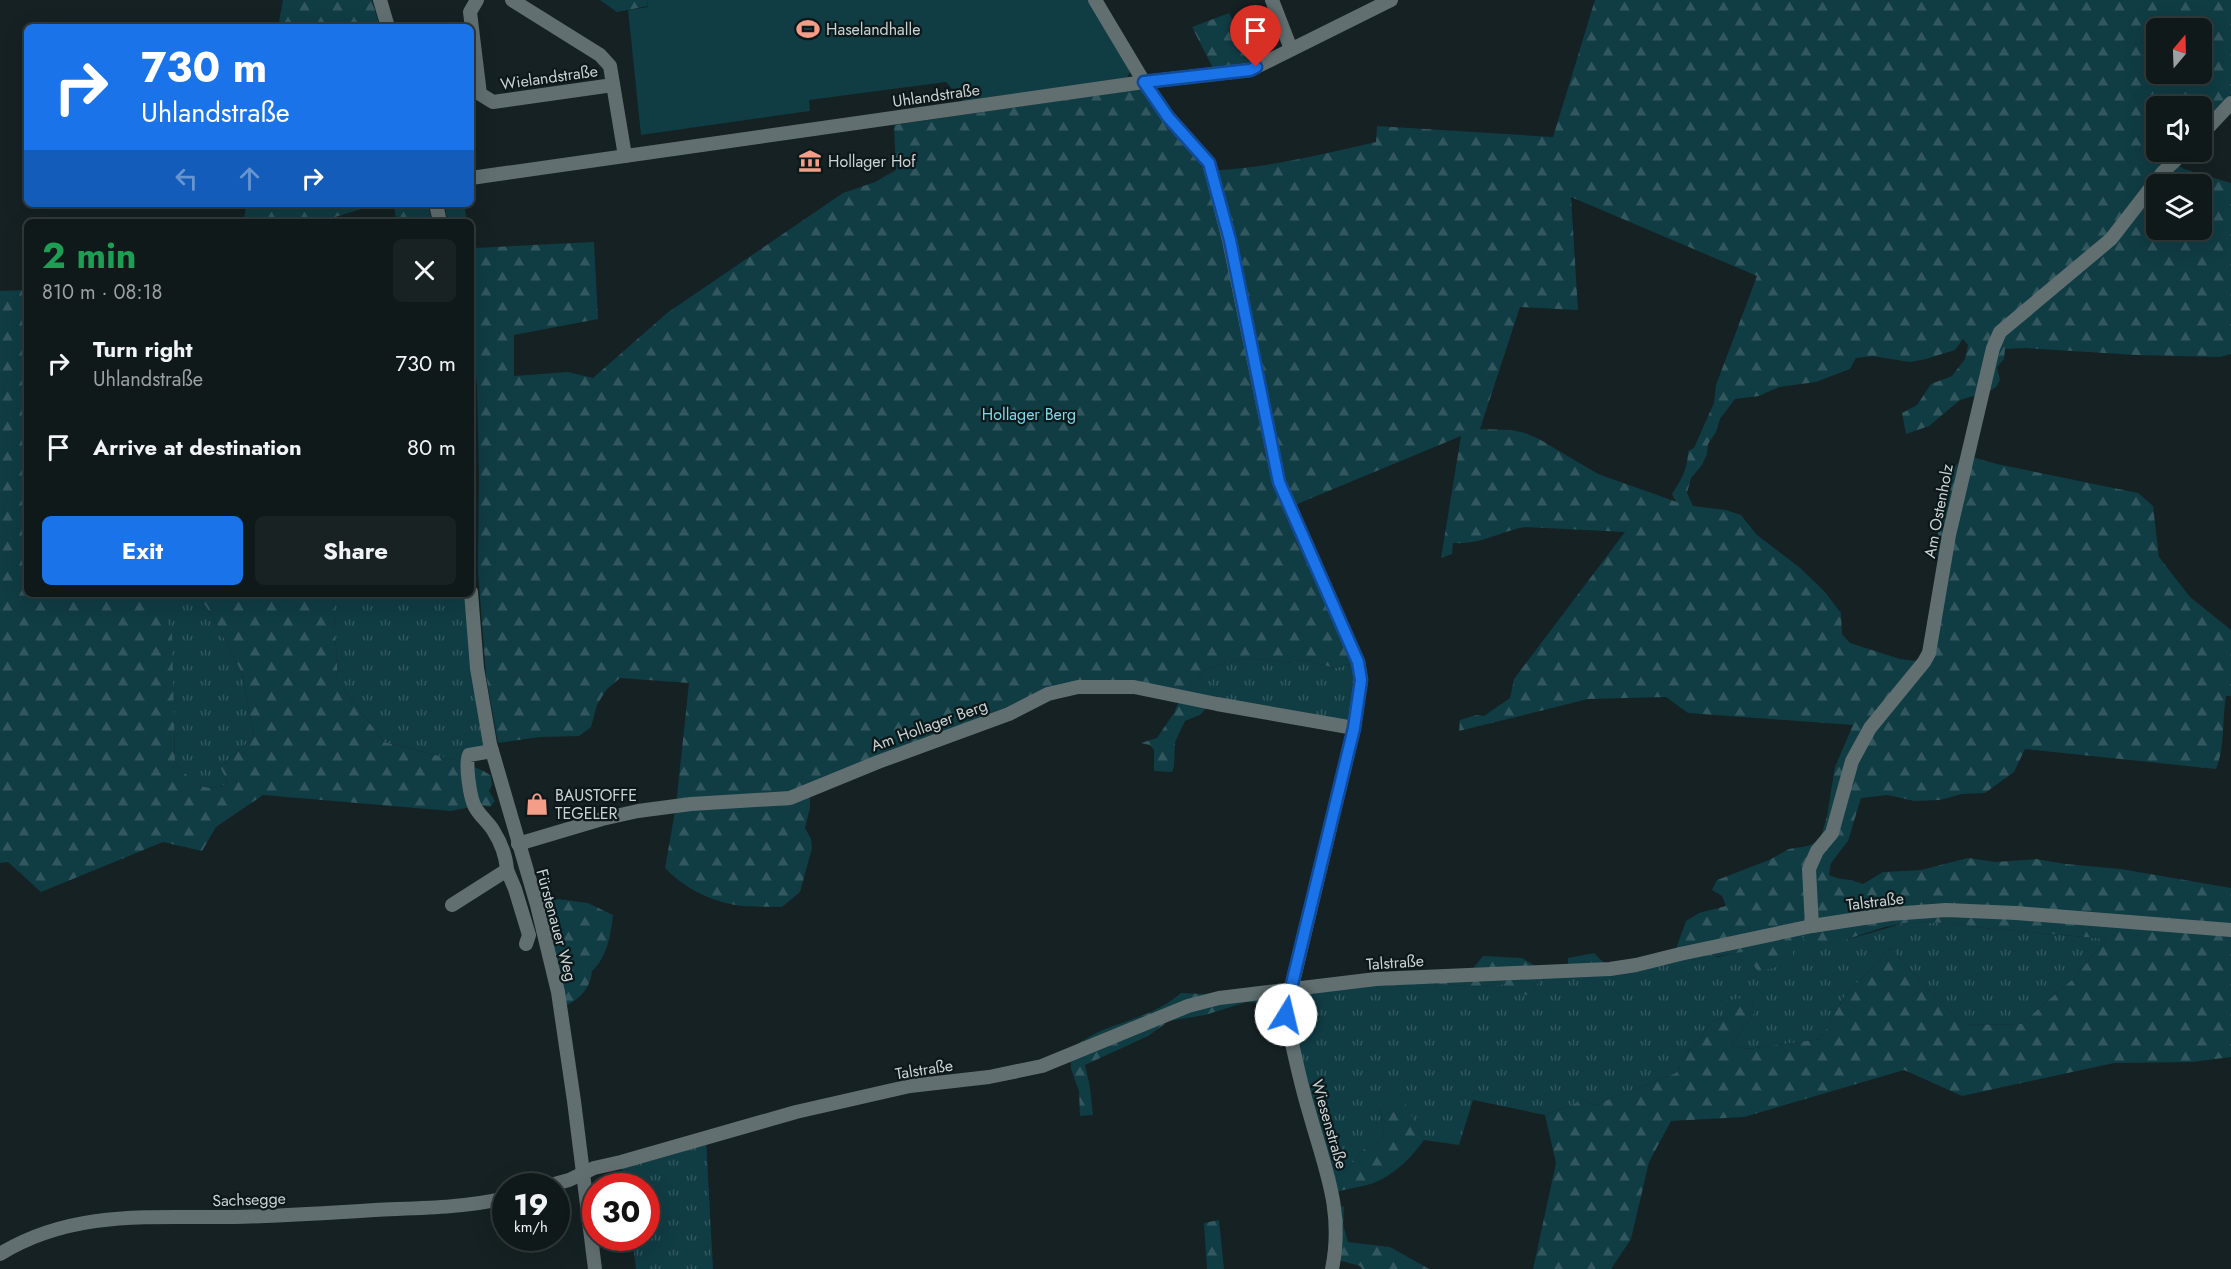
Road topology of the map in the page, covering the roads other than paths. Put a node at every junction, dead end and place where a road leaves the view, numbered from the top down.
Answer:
1 (380, 0) edge
2 (477, 0) edge
3 (512, 0) edge
4 (1095, 0) edge
5 (1272, 0) edge
6 (1391, 0) edge
7 (387, 24) edge
8 (471, 24) edge
9 (474, 45) edge
10 (1291, 49) junction
11 (1144, 82) junction
12 (613, 85) junction
13 (2231, 103) edge
14 (2212, 124) edge
15 (625, 156) junction
16 (2174, 162) edge
17 (474, 178) edge
18 (471, 597) edge
19 (1354, 728) junction
20 (492, 751) junction
21 (518, 844) junction
22 (507, 870) junction
23 (452, 905) dead end
24 (1812, 926) junction
25 (2231, 930) edge
26 (526, 944) dead end
27 (1291, 988) junction
28 (583, 1173) joint
29 (492, 1201) edge
30 (593, 1251) edge
31 (0, 1254) edge
32 (595, 1269) edge
33 (1332, 1269) edge

1 - 7 street
2 - 8 street, Wielandstraße
3 - 12 street
4 - 11 street, Wiesenstraße
5 - 10 street
6 - 10 street, Uhlandstraße
9 - 12 street, Wielandstraße
10 - 11 street, Uhlandstraße
11 - 15 street, Uhlandstraße
11 - 19 street, Wiesenstraße
12 - 15 street
13 - 14 street
15 - 17 street, Uhlandstraße
16 - 24 street, Am Ostenholz
18 - 20 street, Fürstenauer Weg
19 - 21 street, Am Hollager Berg
19 - 27 street, Wiesenstraße
20 - 21 street, Fürstenauer Weg
20 - 22 street
21 - 28 street, Fürstenauer Weg
22 - 23 street
22 - 26 street
24 - 25 street, Talstraße
24 - 27 street, Talstraße
27 - 28 street, Talstraße
27 - 33 street, Wiesenstraße
29 - 31 street, Sachsegge
30 - 32 street, Fürstenauer Weg

